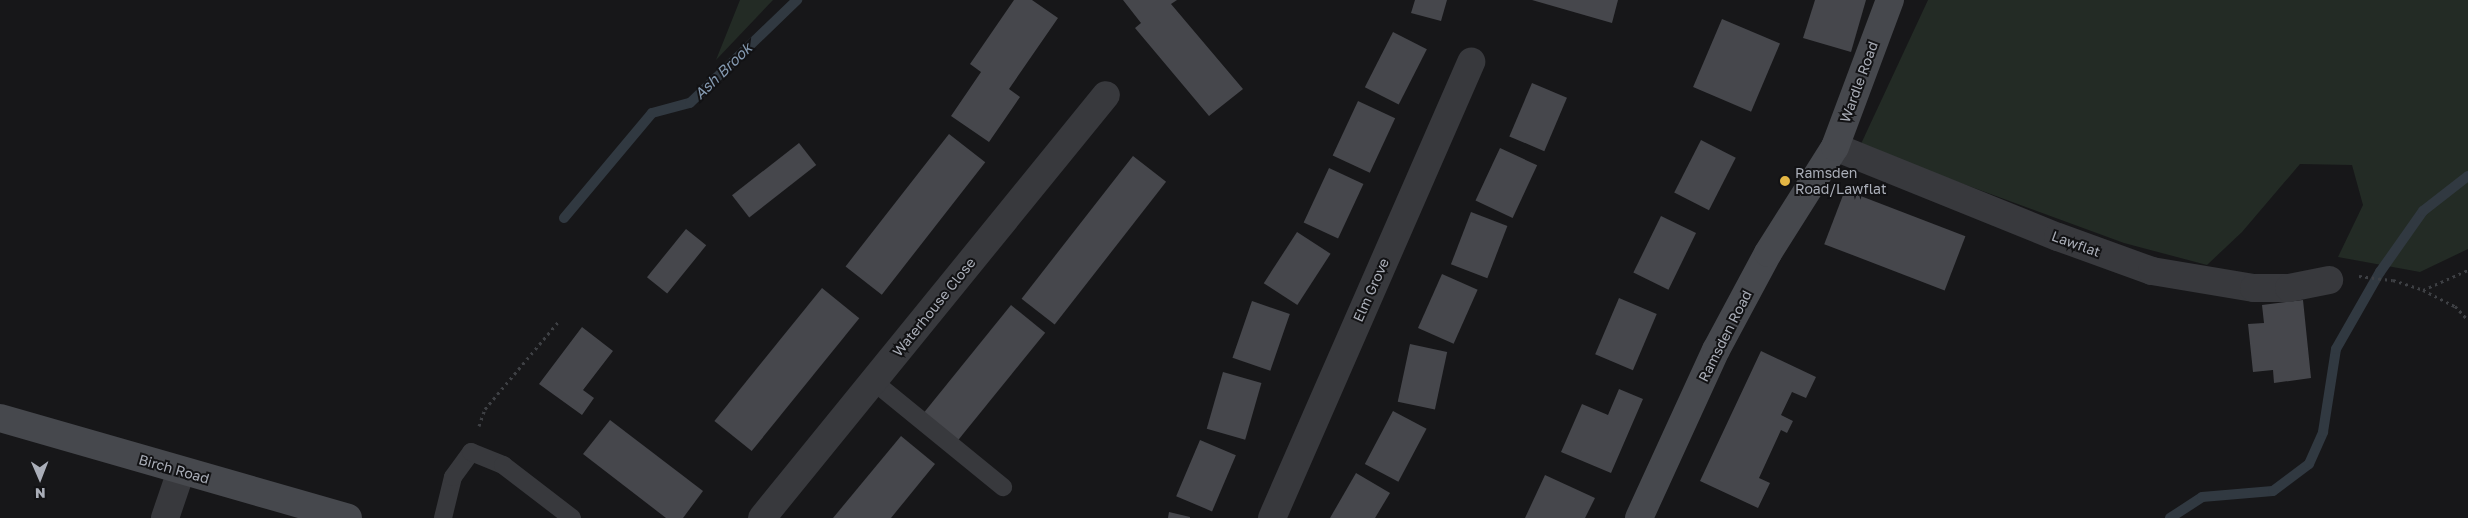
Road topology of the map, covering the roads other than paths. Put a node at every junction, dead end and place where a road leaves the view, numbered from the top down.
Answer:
1 (1890, 0) edge
2 (1471, 62) dead end
3 (1106, 95) dead end
4 (1831, 154) junction
5 (2329, 280) dead end
6 (873, 381) junction
7 (0, 418) edge
8 (181, 471) junction
9 (1002, 487) dead end
10 (165, 518) edge
11 (348, 518) edge
12 (443, 518) edge
13 (572, 518) edge
14 (762, 518) edge
15 (1272, 518) edge
16 (1639, 518) edge

1 - 4 street, Wardle Road
2 - 15 street, Elm Grove
3 - 6 street, Waterhouse Close
4 - 5 street, Lawflat
4 - 16 street, Ramsden Road
6 - 9 lane
6 - 14 street, Waterhouse Close
7 - 8 street, Birch Road
8 - 10 street
8 - 11 street, Birch Road
12 - 13 lane

